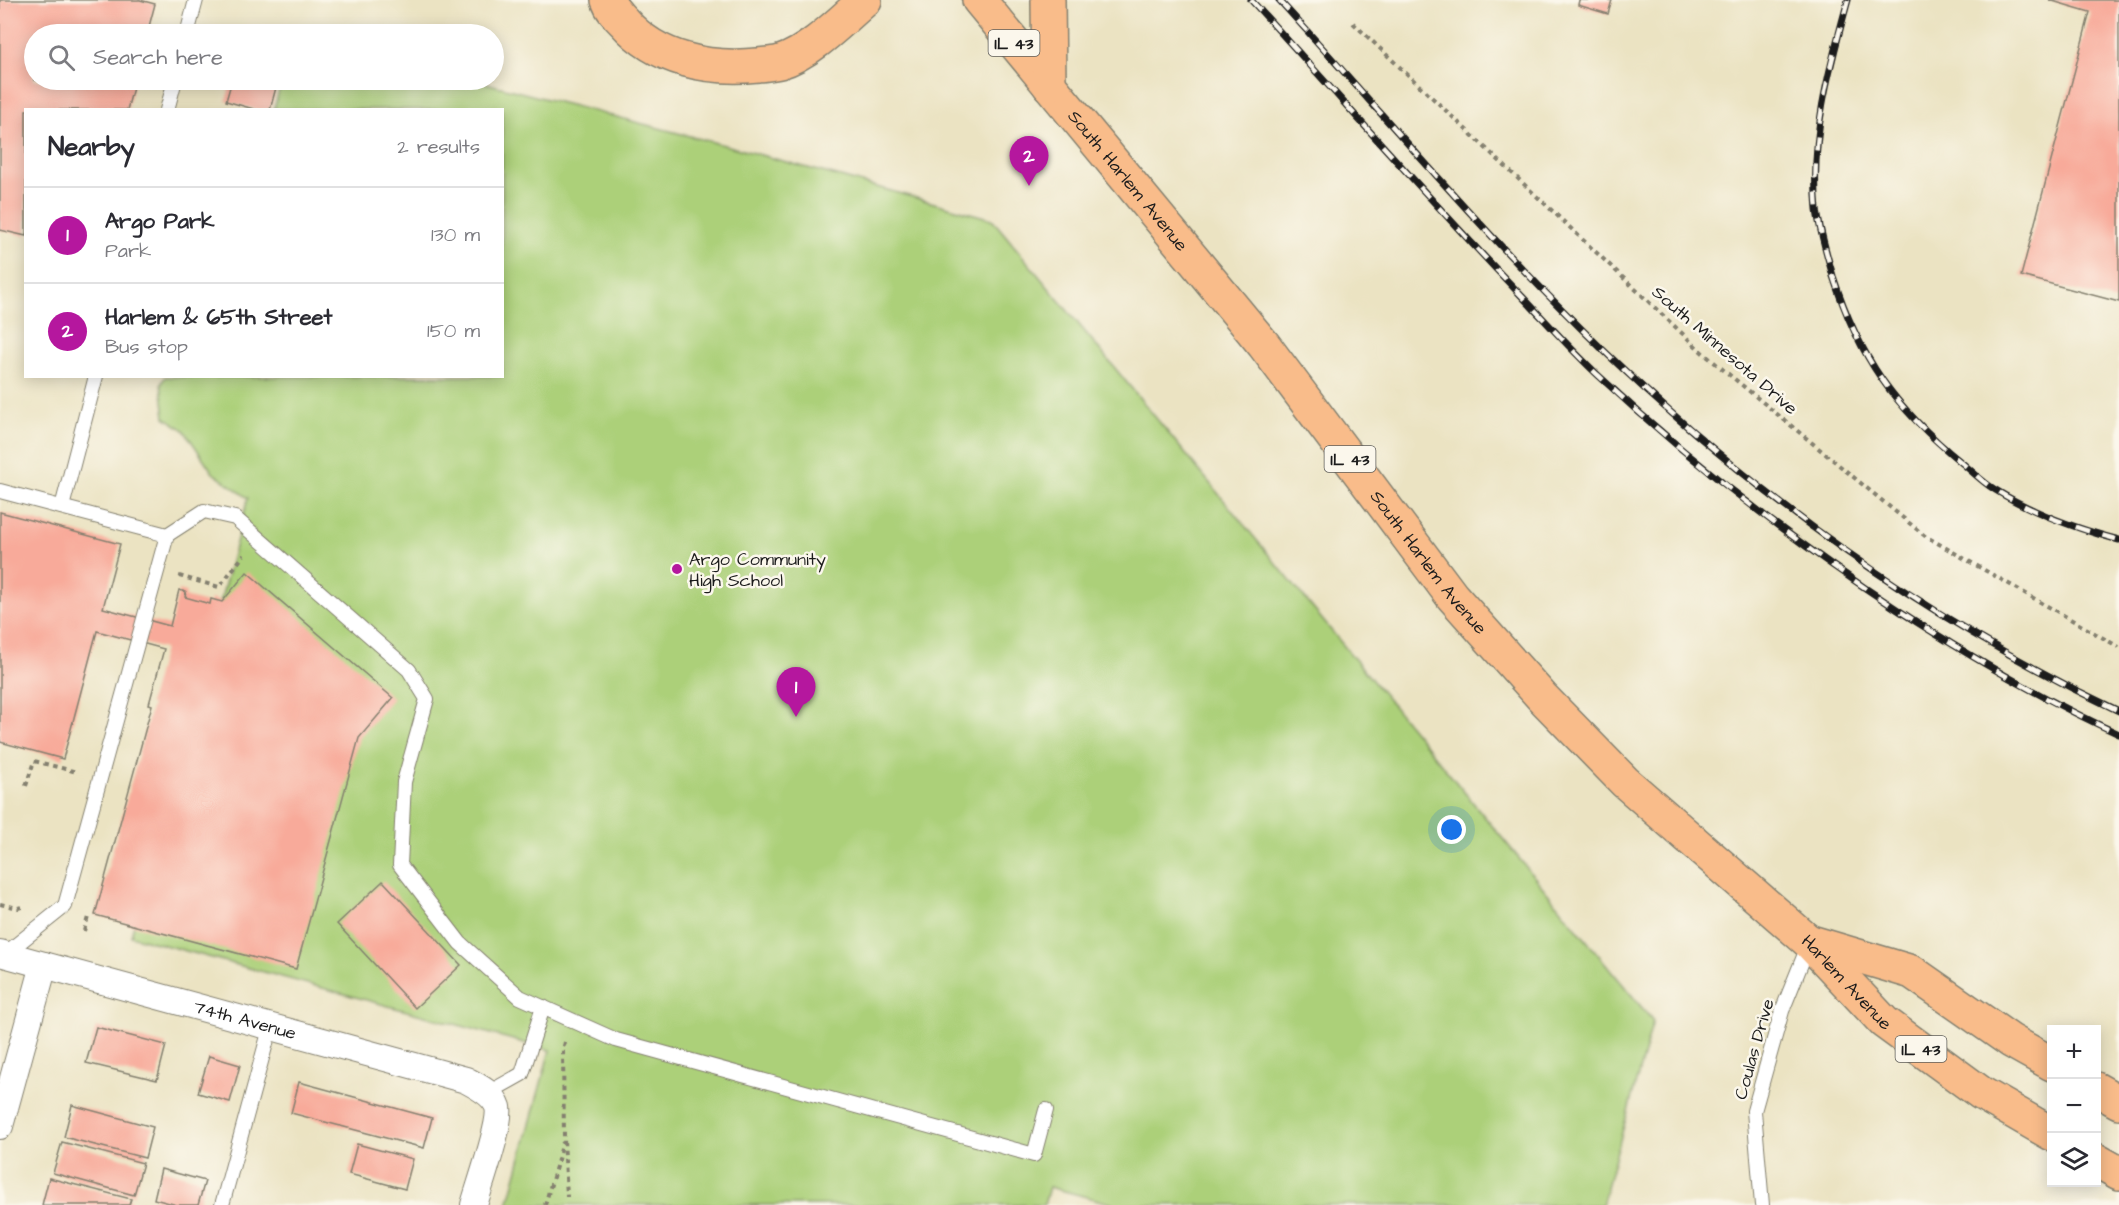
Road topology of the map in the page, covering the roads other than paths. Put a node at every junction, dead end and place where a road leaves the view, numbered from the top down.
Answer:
1 (196, 0) edge
2 (608, 0) edge
3 (865, 0) edge
4 (979, 0) edge
5 (1048, 0) edge
6 (190, 24) edge
7 (1049, 85) junction
8 (172, 90) edge
9 (168, 108) edge
10 (95, 378) edge
11 (0, 491) edge
12 (62, 507) junction
13 (167, 535) junction
14 (1809, 942) junction
15 (2, 954) edge
16 (44, 965) junction
17 (543, 1007) junction
18 (271, 1025) junction
19 (2047, 1061) edge
20 (2101, 1091) edge
21 (488, 1093) junction
22 (2119, 1102) edge
23 (1046, 1110) dead end
24 (0, 1126) edge
25 (2050, 1133) edge
26 (2101, 1163) edge
27 (2119, 1173) edge
28 (222, 1205) edge
29 (474, 1205) edge
30 (1762, 1205) edge

1 - 6 lane
2 - 3 main road
4 - 7 main road, South Harlem Avenue / IL 43
5 - 7 main road
7 - 14 main road, South Harlem Avenue / IL 43
8 - 9 lane
10 - 12 lane
11 - 12 lane
12 - 13 lane
13 - 15 lane
13 - 17 lane
14 - 19 main road, Harlem Avenue / IL 43
14 - 25 main road, Harlem Avenue / IL 43
14 - 30 lane, Coulas Drive
15 - 16 street, 74th Avenue
16 - 18 street, 74th Avenue
16 - 24 street
17 - 21 lane
17 - 23 lane
18 - 21 street, 74th Avenue
18 - 28 lane
20 - 22 main road
21 - 29 street
26 - 27 main road

